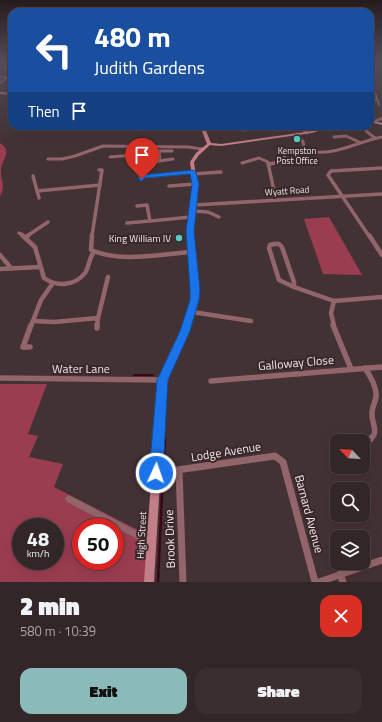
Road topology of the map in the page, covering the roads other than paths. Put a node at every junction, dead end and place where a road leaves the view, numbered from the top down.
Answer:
1 (374, 93) edge
2 (376, 95) junction
3 (382, 95) edge
4 (374, 100) edge
5 (377, 100) junction
6 (378, 106) dead end
7 (204, 130) edge
8 (304, 130) edge
9 (318, 130) edge
10 (366, 131) dead end
11 (307, 133) junction
12 (297, 134) junction
13 (334, 137) dead end
14 (374, 138) junction
15 (381, 138) edge
16 (359, 142) junction
17 (209, 144) junction
18 (138, 147) junction
19 (202, 149) junction
20 (172, 151) dead end
21 (278, 152) dead end
22 (135, 155) junction
23 (110, 157) dead end
24 (48, 158) dead end
25 (173, 159) dead end
26 (160, 161) junction
27 (294, 161) dead end
28 (288, 162) junction
29 (242, 163) dead end
30 (269, 164) junction
31 (382, 168) edge
32 (99, 170) dead end
33 (221, 172) dead end
34 (193, 173) junction
35 (35, 177) dead end
36 (142, 179) dead end
37 (195, 184) junction
38 (100, 185) junction
39 (169, 186) dead end
40 (382, 194) edge
41 (38, 195) junction
42 (342, 196) junction
43 (32, 197) dead end
44 (276, 200) junction
45 (137, 206) dead end
46 (192, 211) junction
47 (215, 217) dead end
48 (48, 222) dead end
49 (150, 222) junction
50 (127, 223) dead end
51 (19, 233) dead end
52 (26, 237) junction
53 (94, 252) junction
54 (191, 252) junction
55 (0, 255) edge
56 (382, 255) edge
57 (40, 267) junction
58 (11, 268) junction
59 (0, 269) edge
60 (108, 277) dead end
61 (53, 284) junction
62 (294, 288) junction
63 (382, 297) edge
64 (334, 301) junction
65 (192, 312) junction
66 (98, 318) junction
67 (33, 321) junction
68 (251, 321) dead end
69 (97, 328) dead end
70 (30, 347) dead end
71 (382, 367) edge
72 (365, 368) junction
73 (351, 369) junction
74 (0, 378) edge
75 (162, 380) junction
76 (211, 381) dead end
77 (370, 440) edge
78 (275, 456) joint
79 (179, 470) junction
80 (161, 473) junction
81 (69, 499) dead end
82 (152, 537) junction
83 (382, 560) edge
84 (340, 574) junction
85 (149, 582) edge
86 (183, 582) edge
87 (315, 582) edge
88 (319, 582) edge
89 (343, 582) edge

1 - 2 street
2 - 3 street
2 - 5 street
4 - 5 street
5 - 6 street
7 - 17 main road
8 - 11 street
9 - 11 main road
10 - 14 street
11 - 12 main road
12 - 16 street
12 - 17 main road
13 - 16 street
14 - 15 street
14 - 16 street
17 - 19 main road, High Street
18 - 19 street
18 - 22 street
18 - 24 street
19 - 34 main road, High Street
20 - 26 street
21 - 28 street
22 - 23 street
22 - 26 street
25 - 26 street
27 - 28 street
28 - 30 street
29 - 30 street
30 - 44 street
31 - 42 street
32 - 38 street
33 - 34 street
34 - 36 street
34 - 37 main road, High Street
35 - 41 street
37 - 39 street
37 - 46 main road, High Street
38 - 41 street
38 - 53 street
40 - 42 street, Wyatt Road
41 - 43 street
42 - 44 street, Wyatt Road
42 - 56 street
44 - 46 street, Wyatt Road
45 - 49 street
46 - 47 street
46 - 49 street
46 - 54 main road, High Street
48 - 52 street
49 - 50 street
51 - 52 street
52 - 57 street
53 - 54 street
53 - 61 street
54 - 65 main road, High Street
55 - 58 street
57 - 58 street
57 - 61 street
58 - 59 street
60 - 66 street
61 - 67 street
62 - 62 street
62 - 64 street
63 - 64 street
64 - 73 street
65 - 68 street
65 - 75 main road, High Street
66 - 67 street
66 - 69 street
67 - 70 street
71 - 72 street, Galloway Close
72 - 73 street, Galloway Close
72 - 77 street
73 - 76 street, Galloway Close
74 - 75 street, Water Lane
75 - 80 main road, High Street
78 - 79 street, Lodge Avenue
78 - 87 street, Barnard Avenue
79 - 80 street, Lodge Avenue
79 - 86 street, Brook Drive
80 - 82 main road, High Street
81 - 82 street
82 - 85 main road, High Street
83 - 84 street
84 - 88 street
84 - 89 street

